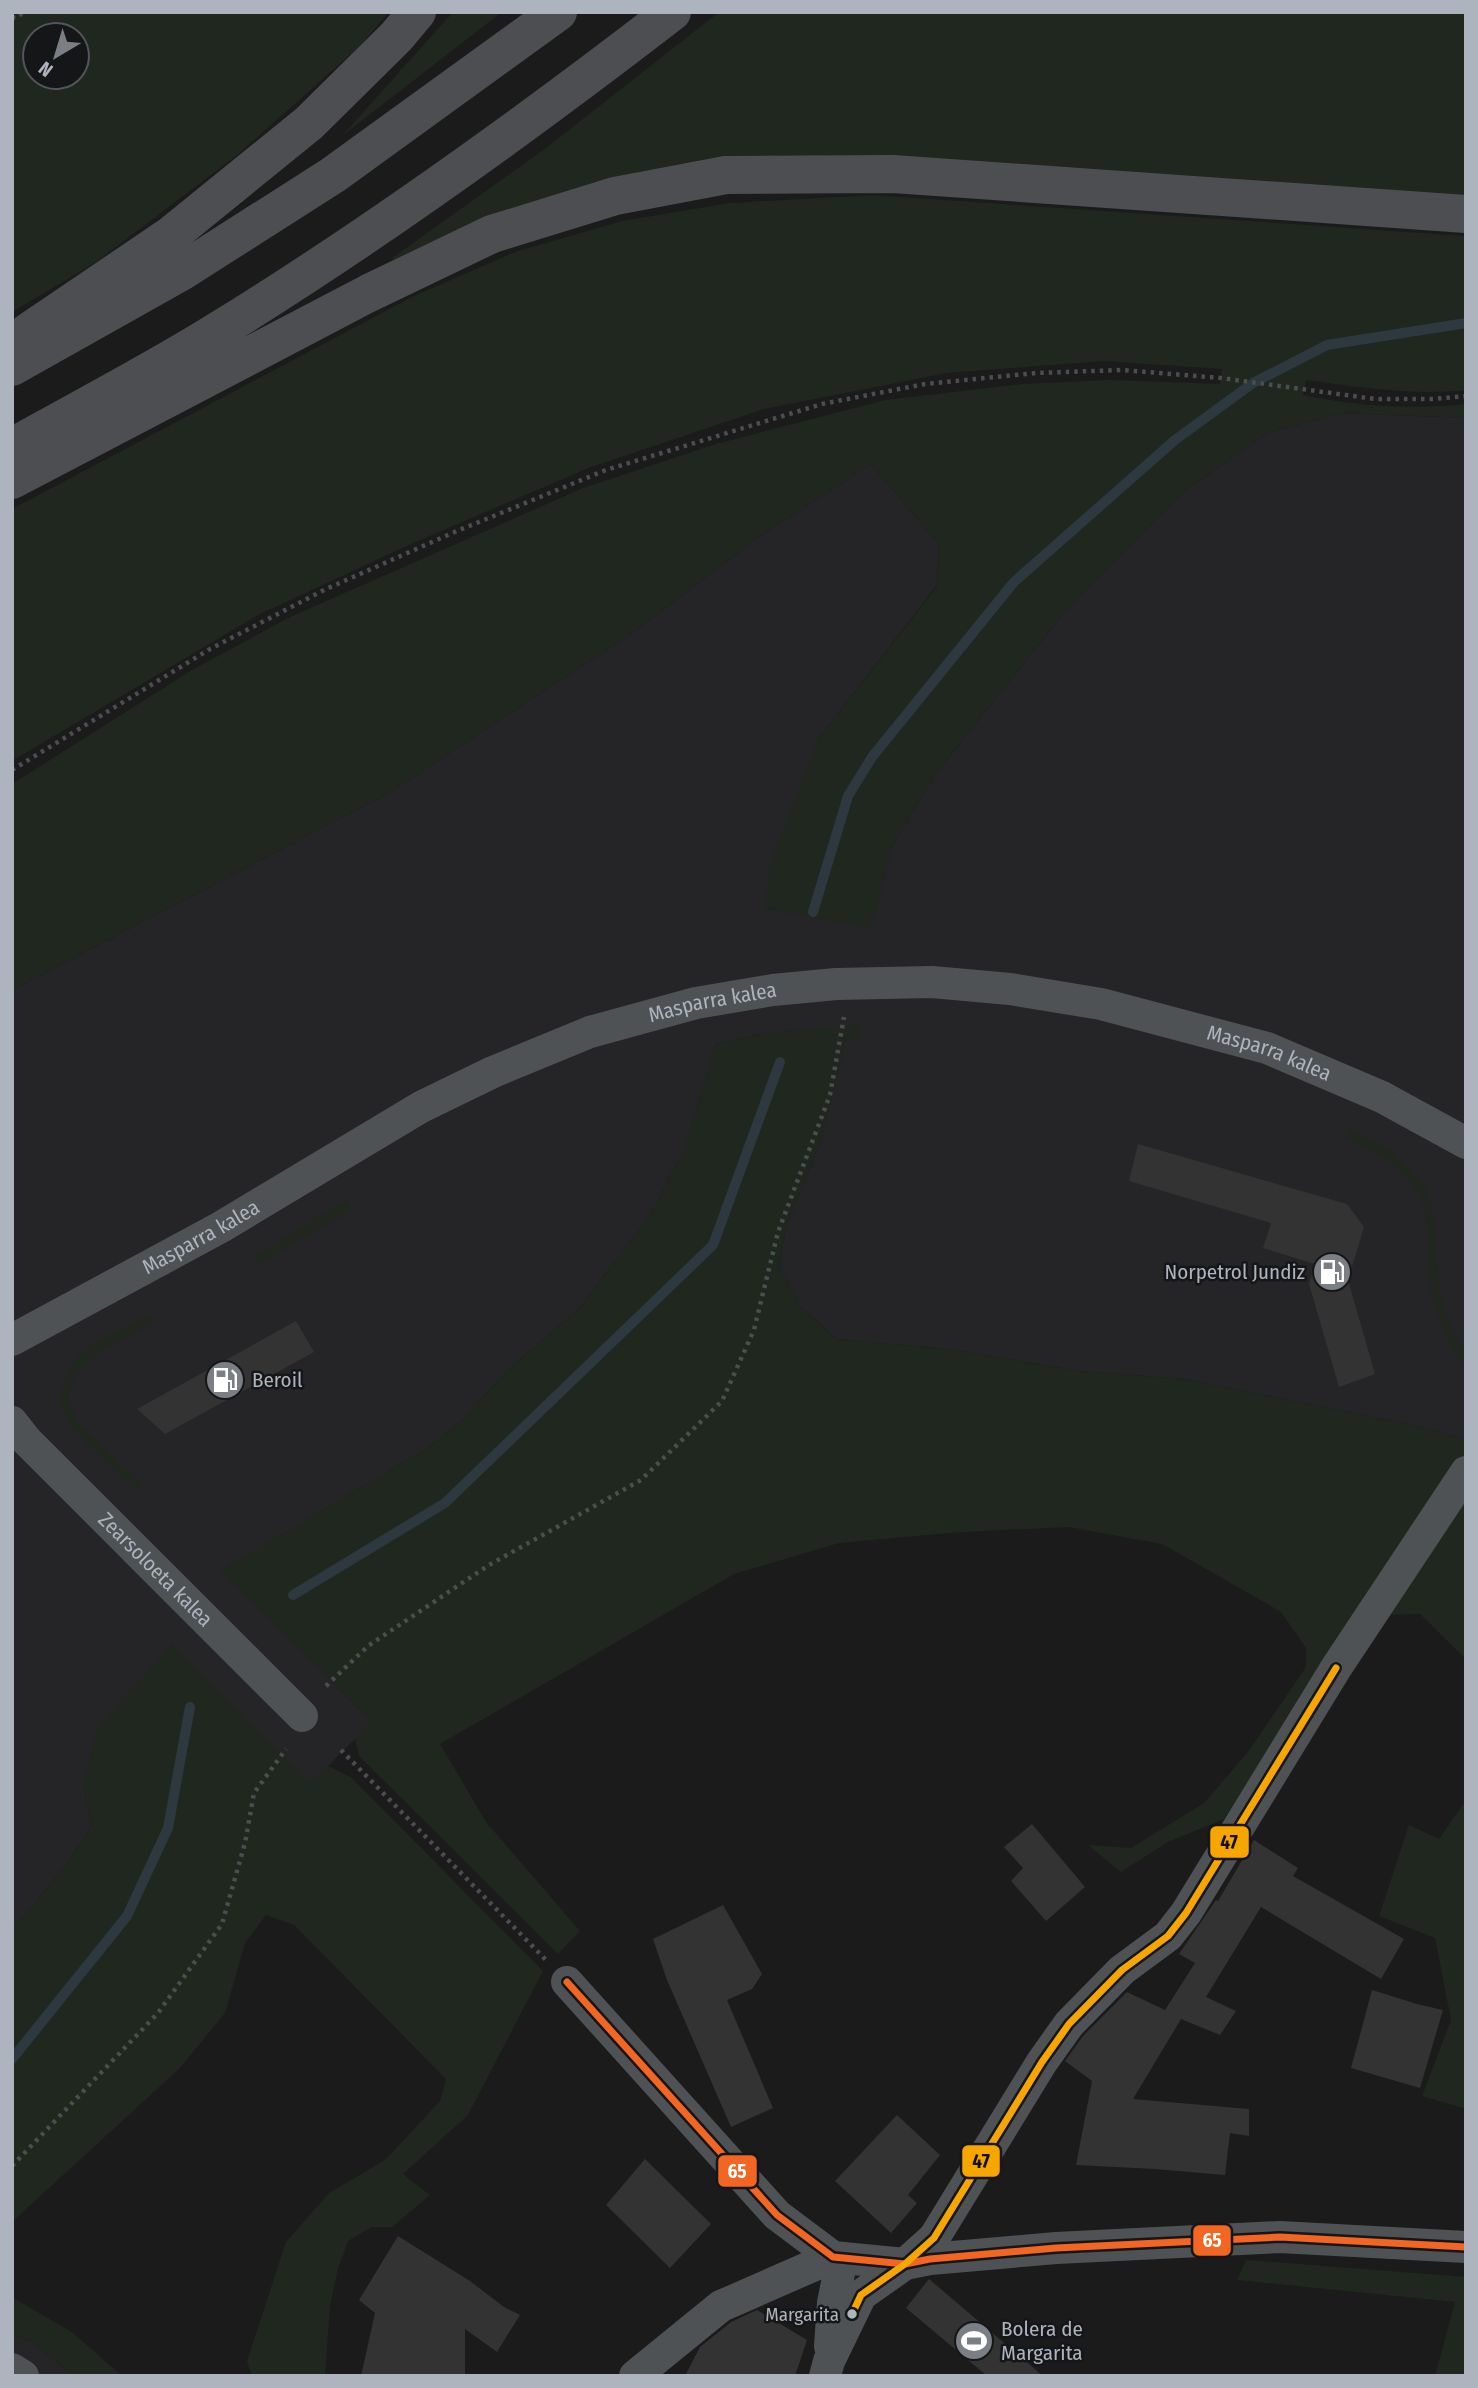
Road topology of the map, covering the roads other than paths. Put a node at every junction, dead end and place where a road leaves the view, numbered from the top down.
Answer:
1 (417, 12) edge
2 (558, 12) edge
3 (672, 12) edge
4 (1466, 214) edge
5 (12, 343) edge
6 (12, 367) edge
7 (12, 447) edge
8 (12, 480) edge
9 (1466, 1143) edge
10 (12, 1340) edge
11 (12, 1422) edge
12 (1466, 1472) edge
13 (302, 1716) dead end
14 (567, 1982) road end
15 (1466, 2247) edge
16 (838, 2257) junction
17 (905, 2264) junction
18 (827, 2368) edge
19 (12, 2369) edge
20 (23, 2376) edge
21 (635, 2376) edge

1 - 5 highway
2 - 6 highway
3 - 7 highway
4 - 8 highway
9 - 10 street, Masparra kalea
11 - 13 street, Zearsoloeta kalea
12 - 17 street
14 - 16 street
15 - 17 street
16 - 17 street
16 - 18 street
16 - 21 street
17 - 18 street
19 - 20 street

